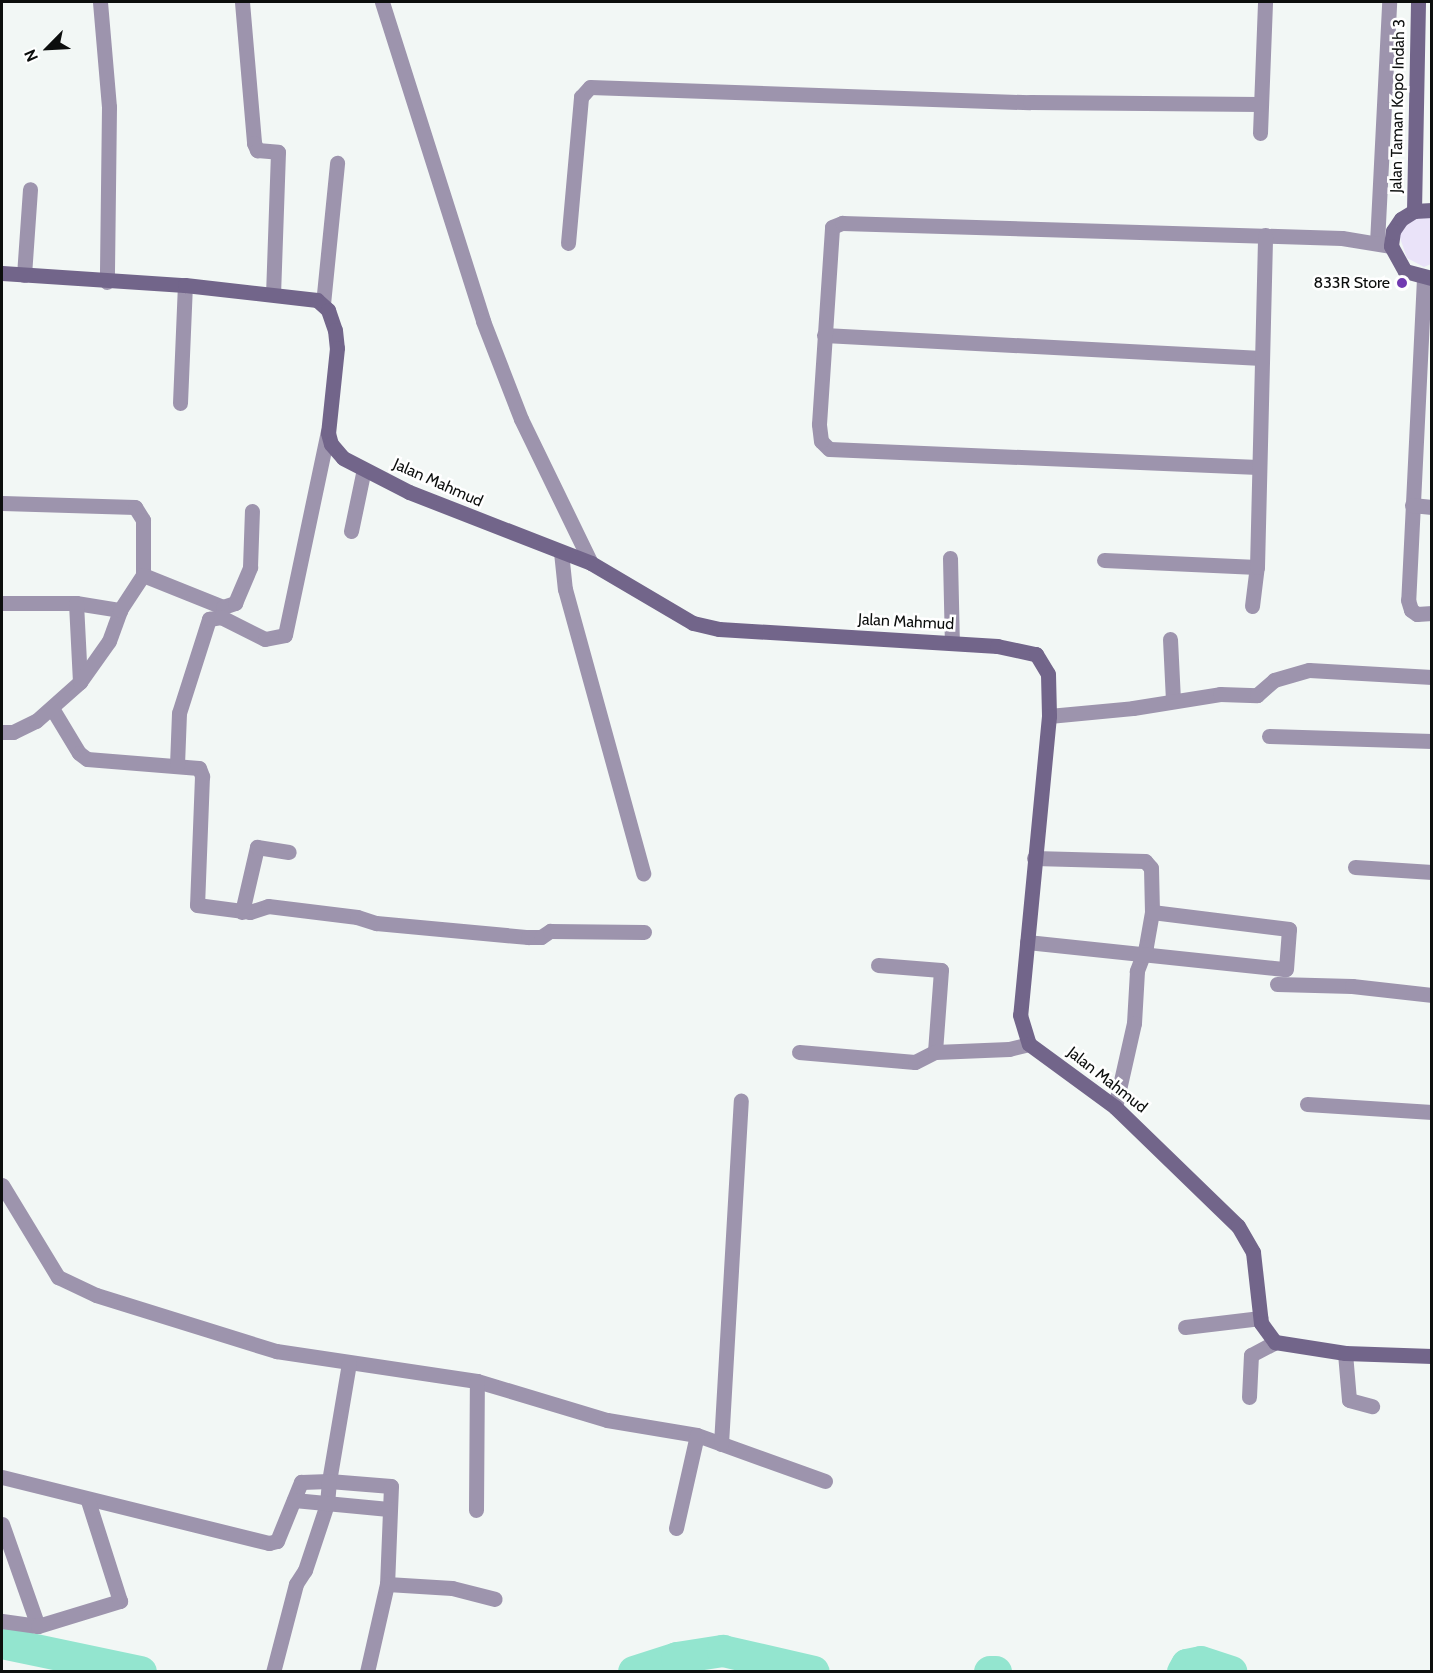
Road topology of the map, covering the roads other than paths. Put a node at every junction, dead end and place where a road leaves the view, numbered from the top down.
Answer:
1 (100, 2) edge
2 (242, 2) edge
3 (382, 2) edge
4 (1265, 2) edge
5 (1389, 2) edge
6 (1418, 2) edge
7 (1260, 104) junction
8 (1260, 134) dead end
9 (337, 163) dead end
10 (30, 189) dead end
11 (1431, 210) edge
12 (1414, 211) junction
13 (1265, 235) junction
14 (568, 243) dead end
15 (1384, 245) junction
16 (2, 273) edge
17 (24, 275) junction
18 (106, 282) junction
19 (185, 285) junction
20 (1427, 286) edge
21 (273, 293) junction
22 (323, 304) junction
23 (824, 335) junction
24 (1261, 358) junction
25 (1426, 395) edge
26 (180, 403) dead end
27 (328, 430) junction
28 (1258, 467) junction
29 (364, 469) junction
30 (2, 503) edge
31 (1412, 505) junction
32 (1431, 507) edge
33 (252, 511) dead end
34 (351, 531) dead end
35 (561, 552) junction
36 (950, 558) dead end
37 (1104, 560) dead end
38 (591, 563) junction
39 (1257, 567) junction
40 (143, 575) junction
41 (2, 603) edge
42 (76, 603) junction
43 (1252, 606) dead end
44 (120, 610) junction
45 (1431, 613) edge
46 (1170, 639) dead end
47 (952, 643) junction
48 (1431, 677) edge
49 (80, 682) junction
50 (1173, 701) junction
51 (52, 710) junction
52 (1049, 716) junction
53 (2, 732) edge
54 (1269, 736) dead end
55 (1431, 741) edge
56 (177, 765) junction
57 (289, 852) dead end
58 (1034, 858) junction
59 (1355, 867) dead end
60 (1431, 872) edge
61 (643, 873) dead end
62 (242, 912) junction
63 (1152, 912) junction
64 (644, 932) dead end
65 (1027, 942) junction
66 (1144, 954) junction
67 (878, 965) dead end
68 (1277, 984) dead end
69 (1431, 995) edge
70 (1029, 1044) junction
71 (799, 1052) dead end
72 (935, 1052) junction
73 (741, 1101) dead end
74 (1307, 1104) dead end
75 (1115, 1107) junction
76 (1431, 1112) edge
77 (2, 1185) edge
78 (1260, 1318) junction
79 (1185, 1327) dead end
80 (1275, 1341) junction
81 (1345, 1353) junction
82 (1431, 1356) edge
83 (349, 1363) junction
84 (477, 1381) junction
85 (1249, 1397) dead end
86 (1372, 1406) dead end
87 (697, 1435) junction
88 (722, 1444) junction
89 (2, 1477) edge
90 (329, 1481) junction
91 (825, 1481) dead end
92 (88, 1500) junction
93 (294, 1500) junction
94 (327, 1504) junction
95 (389, 1509) junction
96 (476, 1510) dead end
97 (2, 1524) edge
98 (676, 1528) dead end
99 (387, 1584) junction
100 (495, 1599) dead end
101 (2, 1621) edge
102 (38, 1626) junction
103 (369, 1665) edge
104 (273, 1671) edge

1 - 18 street
2 - 21 street
3 - 38 street
4 - 7 street
5 - 15 street
6 - 12 street, Jalan Taman Kopo Indah 3
7 - 8 street
7 - 14 street
9 - 22 street
10 - 17 street
11 - 12 street, Jalan Taman Kopo Indah 3
12 - 15 street, Jalan Taman Kopo Indah 3
13 - 15 street
13 - 23 street
13 - 24 street
15 - 20 street
16 - 17 street
17 - 18 street
18 - 19 street
19 - 21 street
19 - 26 street
20 - 25 street
21 - 22 street
22 - 27 street
23 - 24 street
23 - 28 street
24 - 28 street
25 - 31 street
27 - 29 street, Jalan Mahmud
27 - 56 street
28 - 39 street
29 - 34 street
29 - 35 street, Jalan Mahmud
30 - 40 street
31 - 32 street
31 - 45 street
33 - 40 street
35 - 38 street, Jalan Mahmud
35 - 61 street
36 - 47 street
37 - 39 street
38 - 47 street, Jalan Mahmud
39 - 43 street
40 - 44 street
41 - 42 street
42 - 44 street
42 - 49 street
44 - 49 street
46 - 50 street
47 - 52 street, Jalan Mahmud
48 - 50 street
49 - 51 street
50 - 52 street
51 - 53 street
51 - 56 street
52 - 58 street, Jalan Mahmud
54 - 55 street
56 - 62 street
57 - 62 street
58 - 63 street
58 - 65 street, Jalan Mahmud
59 - 60 street
62 - 64 street
63 - 66 street
63 - 66 street
65 - 66 street
65 - 70 street, Jalan Mahmud
66 - 75 street
67 - 72 street
68 - 69 street
70 - 72 street
70 - 75 street, Jalan Mahmud
71 - 72 street
73 - 88 street
74 - 76 street
75 - 78 street, Jalan Mahmud
77 - 83 street
78 - 79 street
78 - 80 street, Jalan Mahmud
80 - 81 street
80 - 85 street
81 - 82 street
81 - 86 street
83 - 84 street
83 - 90 street
84 - 87 street
84 - 96 street
87 - 88 street
87 - 98 street
88 - 91 street
89 - 92 street
90 - 93 street
90 - 94 street
90 - 95 street
92 - 93 street
92 - 102 street
93 - 94 street
94 - 95 street
94 - 104 street
95 - 99 street
97 - 102 street
99 - 100 street
99 - 103 street
101 - 102 street

